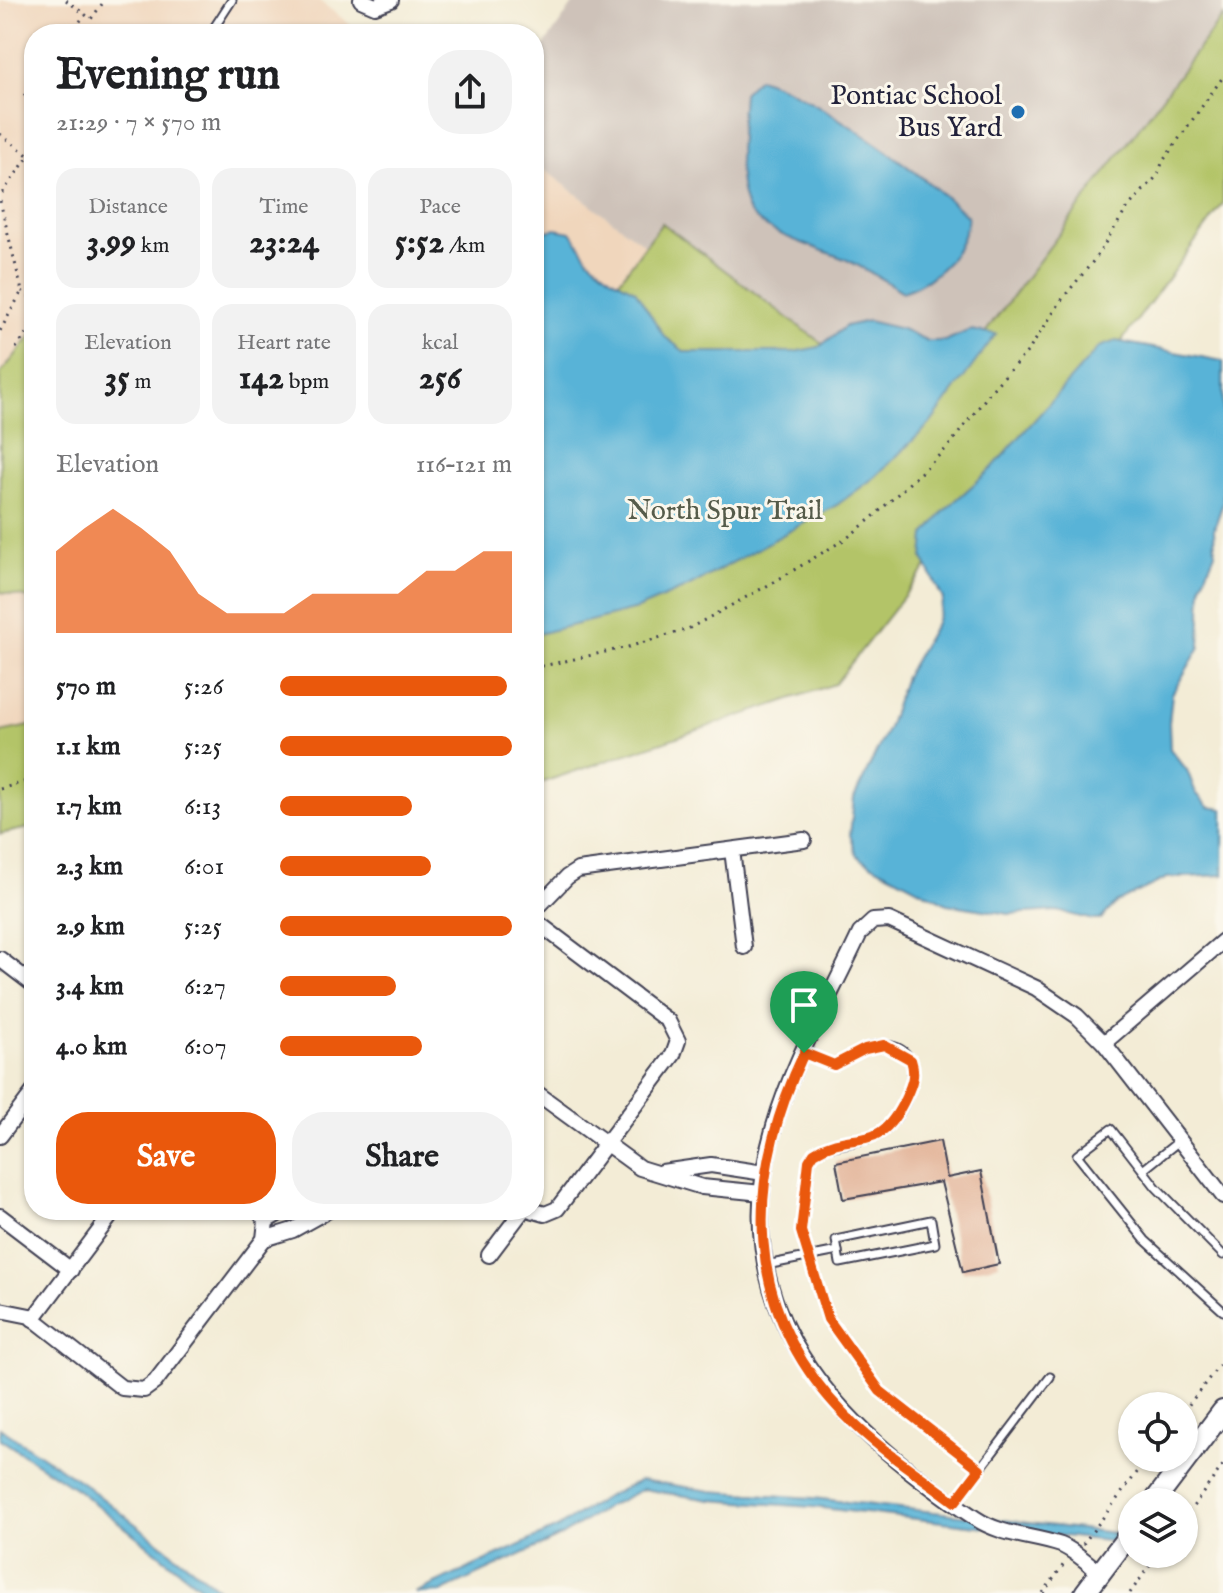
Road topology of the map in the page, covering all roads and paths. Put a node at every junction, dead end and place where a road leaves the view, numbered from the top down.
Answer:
1 (66, 0) edge
2 (105, 0) edge
3 (232, 0) edge
4 (361, 0) edge
5 (385, 3) edge
6 (85, 15) junction
7 (78, 24) edge
8 (216, 24) edge
9 (1223, 77) edge
10 (0, 134) edge
11 (24, 150) edge
12 (24, 166) edge
13 (0, 198) edge
14 (22, 291) joint
15 (0, 331) edge
16 (24, 337) edge
17 (16, 348) dead end
18 (544, 666) edge
19 (24, 782) edge
20 (0, 789) edge
21 (804, 840) dead end
22 (732, 850) junction
23 (544, 901) edge
24 (544, 928) edge
25 (1223, 941) edge
26 (744, 947) dead end
27 (0, 959) edge
28 (24, 977) edge
29 (1104, 1043) junction
30 (804, 1053) junction
31 (544, 1099) edge
32 (24, 1104) edge
33 (0, 1136) edge
34 (1179, 1141) junction
35 (605, 1145) junction
36 (1143, 1170) junction
37 (661, 1172) junction
38 (764, 1173) junction
39 (762, 1193) junction
40 (1223, 1196) edge
41 (544, 1214) edge
42 (0, 1216) edge
43 (108, 1220) edge
44 (262, 1220) edge
45 (311, 1220) edge
46 (515, 1220) edge
47 (264, 1239) junction
48 (838, 1251) junction
49 (489, 1255) dead end
50 (1223, 1255) edge
51 (809, 1257) junction
52 (766, 1265) junction
53 (71, 1270) junction
54 (0, 1310) edge
55 (1223, 1311) edge
56 (33, 1319) junction
57 (1223, 1360) edge
58 (1050, 1377) dead end
59 (1198, 1393) edge
60 (1222, 1416) edge
61 (1223, 1465) edge
62 (980, 1469) junction
63 (1137, 1472) edge
64 (1165, 1488) edge
65 (1198, 1500) edge
66 (955, 1502) junction
67 (1118, 1549) edge
68 (1074, 1553) junction
69 (1148, 1568) edge
70 (1100, 1573) junction
71 (1043, 1593) edge
72 (1085, 1593) edge
73 (1130, 1593) edge

1 - 6 path
2 - 6 path
3 - 8 lane
4 - 5 street
6 - 7 path
9 - 18 path
10 - 11 path
12 - 13 path
13 - 14 path
14 - 15 path
16 - 17 path
19 - 20 path
21 - 22 street
22 - 23 street
22 - 26 street
24 - 35 street
25 - 29 street
27 - 28 street
29 - 30 street
29 - 34 street
30 - 38 street
30 - 51 lane
31 - 35 street
32 - 33 street
34 - 36 lane
34 - 40 street
35 - 37 street
35 - 41 street
36 - 50 lane
36 - 55 lane
37 - 38 street
37 - 39 street
38 - 39 street
39 - 52 street
42 - 53 street
43 - 53 street
44 - 47 street
45 - 47 street
46 - 49 street
47 - 56 street
48 - 48 lane
48 - 51 lane
51 - 52 lane
51 - 62 lane
52 - 66 street
53 - 56 street
54 - 56 street
57 - 59 path
58 - 62 lane
60 - 64 main road
61 - 65 path
62 - 66 lane
63 - 68 path
66 - 68 street
67 - 70 main road
68 - 70 street
68 - 71 path
69 - 73 path
70 - 72 main road

